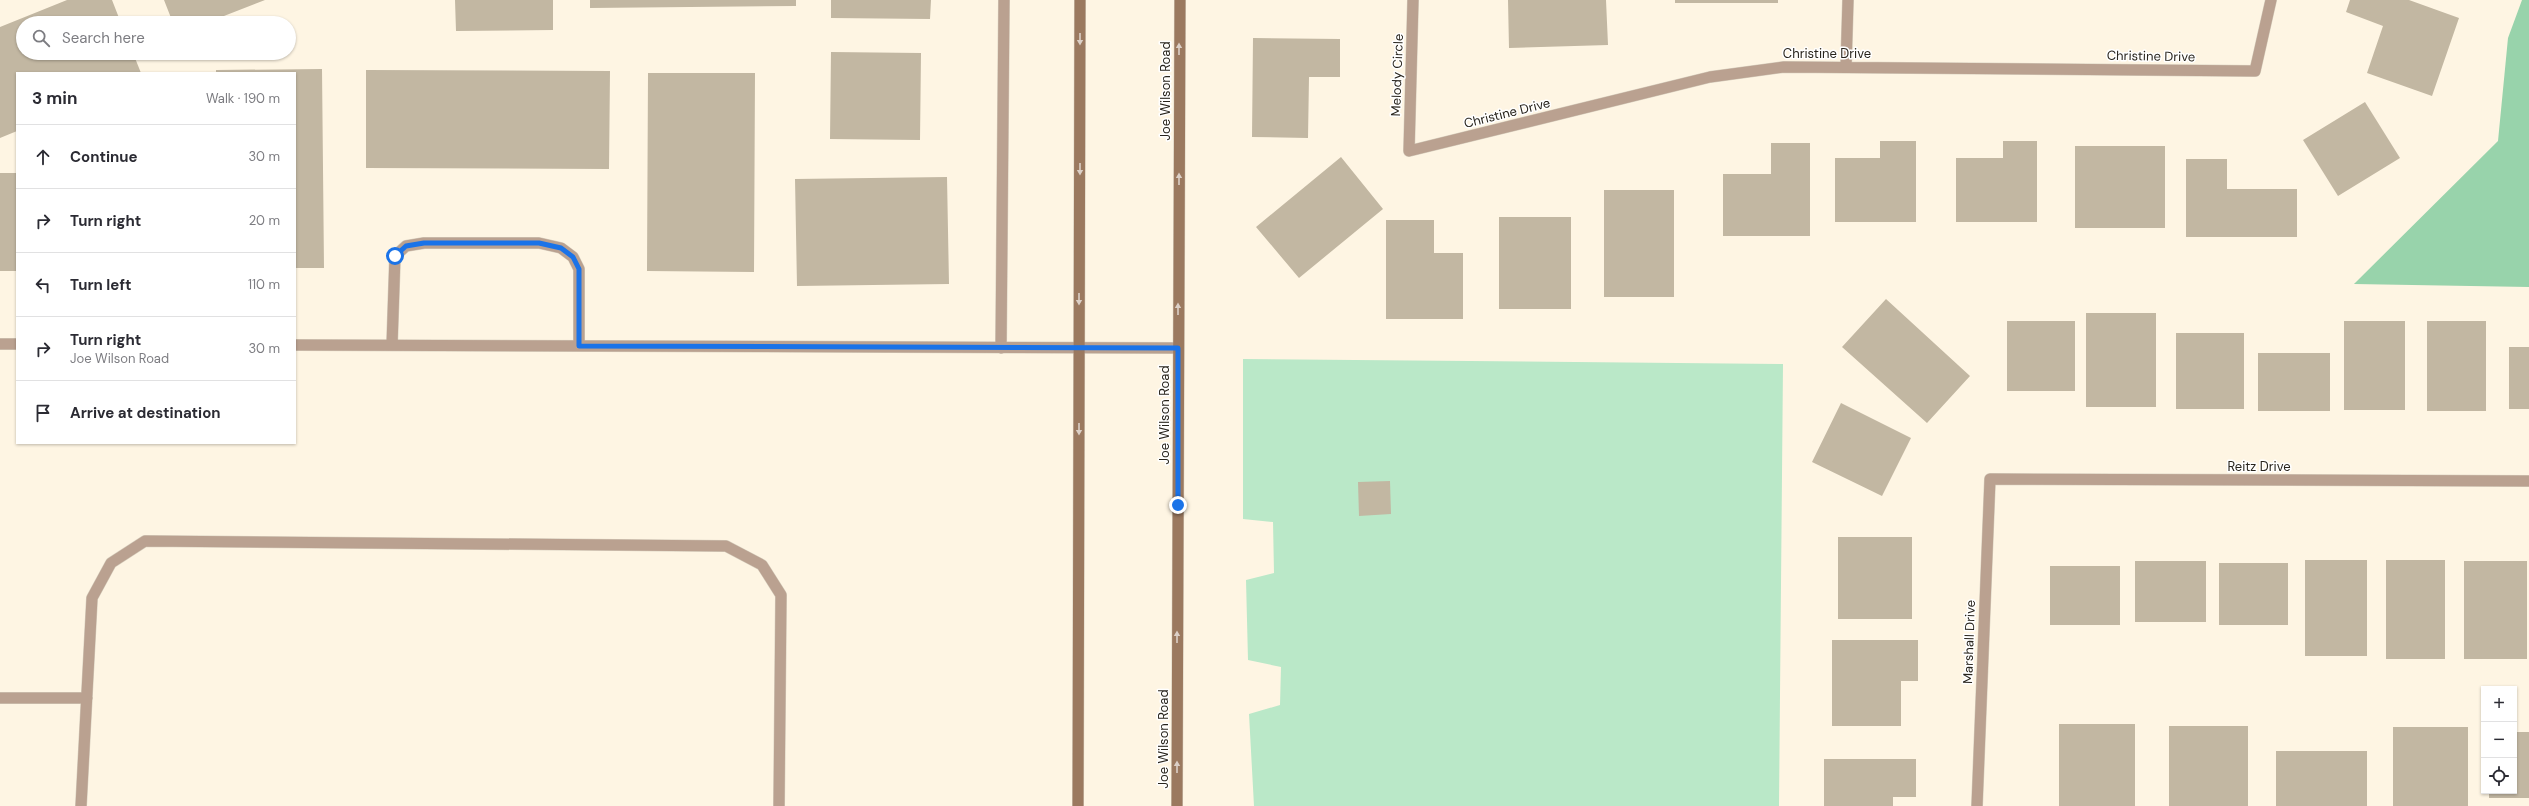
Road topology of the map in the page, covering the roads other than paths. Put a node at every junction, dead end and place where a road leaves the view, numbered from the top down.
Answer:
1 (1004, 0) edge
2 (1080, 0) edge
3 (1180, 0) edge
4 (1413, 0) edge
5 (1848, 0) edge
6 (2271, 0) edge
7 (1846, 67) junction
8 (1409, 151) joint
9 (0, 344) edge
10 (16, 344) edge
11 (296, 345) edge
12 (392, 345) junction
13 (579, 346) junction
14 (1001, 348) junction
15 (1079, 348) junction
16 (1178, 348) junction
17 (1990, 479) joint
18 (2529, 481) edge
19 (0, 698) edge
20 (87, 698) junction
21 (81, 806) edge
22 (779, 806) edge
23 (1078, 806) edge
24 (1177, 806) edge
25 (1977, 806) edge

1 - 14 street
2 -> 15 main road
16 -> 3 main road, Joe Wilson Road
4 - 8 street, Melody Circle
5 - 7 street
6 - 7 street, Christine Drive
7 - 8 street, Christine Drive
9 - 10 street
11 - 12 street
12 - 13 street
12 - 13 street
13 - 14 street
14 - 15 street
15 - 16 street
15 -> 23 main road
24 -> 16 main road, Joe Wilson Road
17 - 18 street, Reitz Drive
17 - 25 street, Marshall Drive
19 - 20 street
20 - 21 street
20 - 22 street

